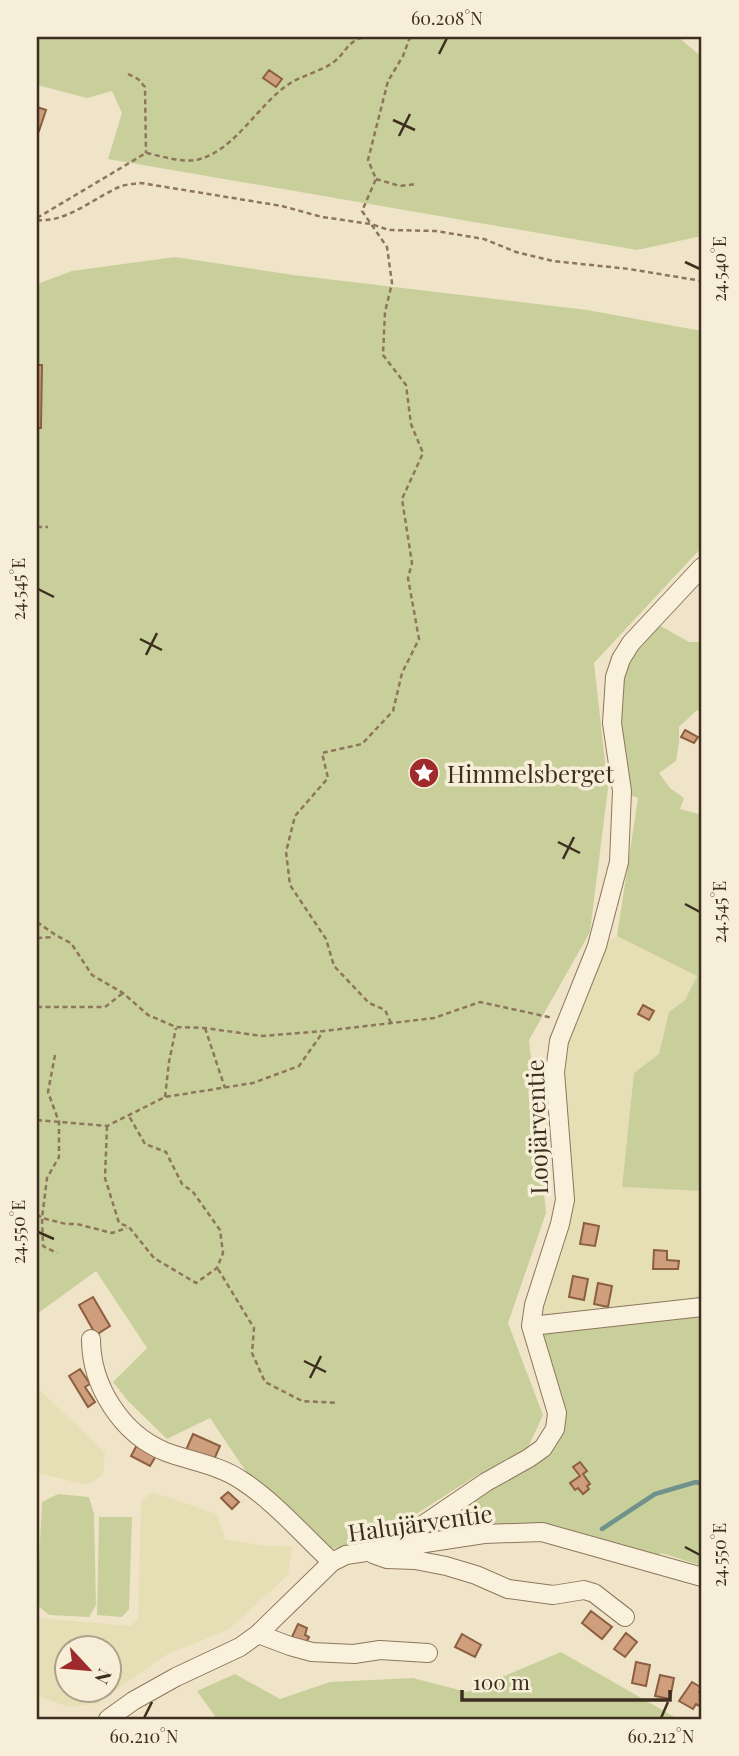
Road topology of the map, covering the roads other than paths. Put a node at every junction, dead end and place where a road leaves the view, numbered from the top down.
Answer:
1 (702, 567) edge
2 (702, 1307) edge
3 (531, 1326) junction
4 (91, 1339) dead end
5 (388, 1548) junction
6 (366, 1552) junction
7 (332, 1562) junction
8 (702, 1577) edge
9 (625, 1618) dead end
10 (258, 1634) junction
11 (428, 1653) dead end
12 (108, 1719) edge

1 - 3 street, Loojärventie
2 - 3 street
3 - 5 street, Loojärventie
4 - 7 street
5 - 6 street, Halujärventie
5 - 8 street, Halujärventie
6 - 7 street, Halujärventie
6 - 9 street
7 - 10 street, Halujärventie
10 - 11 street
10 - 12 street, Halujärventie

